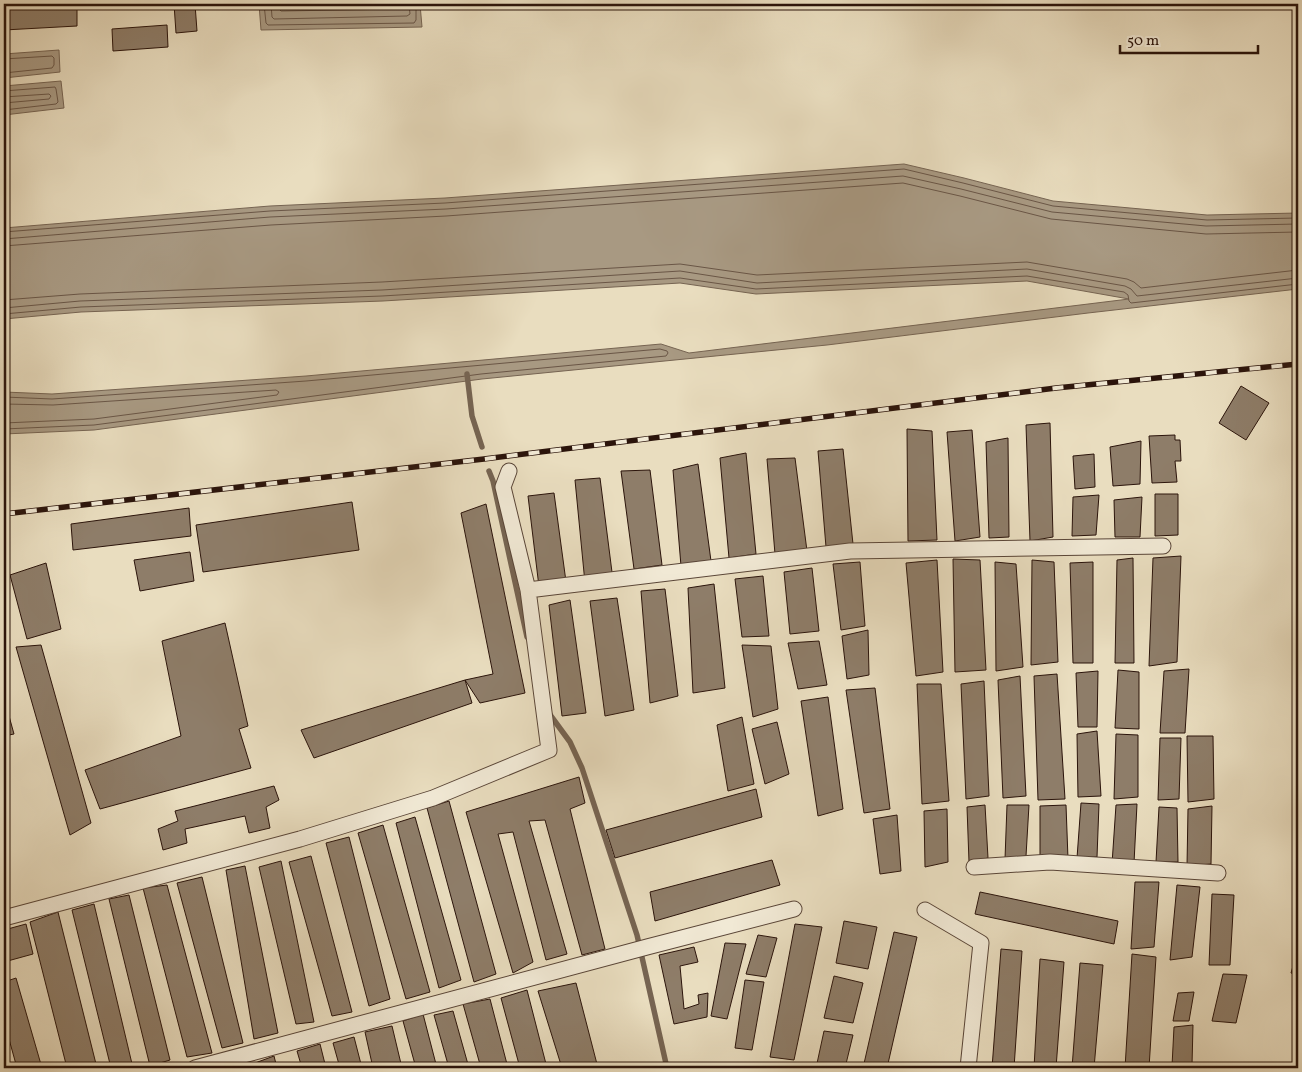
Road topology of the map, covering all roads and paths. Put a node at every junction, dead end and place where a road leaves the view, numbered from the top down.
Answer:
1 (510, 471) dead end
2 (1163, 546) dead end
3 (528, 590) junction
4 (974, 867) dead end
5 (1218, 873) dead end
6 (794, 909) dead end
7 (925, 910) dead end
8 (4, 918) edge
9 (195, 1068) edge
10 (968, 1068) edge

1 - 3 street
2 - 3 street
3 - 8 street
4 - 5 street
6 - 9 street
7 - 10 street

